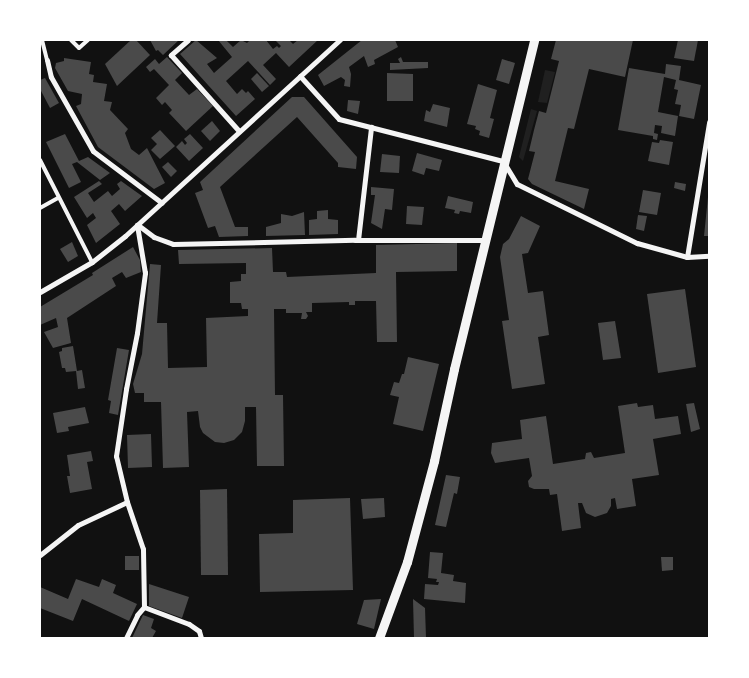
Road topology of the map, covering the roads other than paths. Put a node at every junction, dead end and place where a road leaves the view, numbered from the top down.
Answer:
1 (42, 40) edge
2 (71, 40) edge
3 (88, 40) edge
4 (188, 40) edge
5 (340, 40) edge
6 (534, 40) edge
7 (47, 60) joint
8 (300, 76) junction
9 (709, 122) edge
10 (371, 127) junction
11 (239, 131) junction
12 (40, 160) edge
13 (504, 161) junction
14 (58, 198) junction
15 (162, 202) junction
16 (40, 208) edge
17 (137, 225) junction
18 (358, 240) junction
19 (485, 240) junction
20 (687, 256) junction
21 (709, 256) edge
22 (92, 262) junction
23 (40, 292) edge
24 (126, 502) junction
25 (40, 555) edge
26 (144, 607) junction
27 (126, 638) edge
28 (201, 638) edge
29 (379, 638) edge

1 - 7 lane
2 - 3 lane
4 - 11 street
5 - 8 street
6 - 13 street
7 - 15 street
8 - 10 street
8 - 11 street
9 - 20 street
10 - 13 street
10 - 18 street
11 - 15 street
12 - 14 lane
13 - 19 street
13 - 20 street
14 - 16 lane
14 - 22 lane
15 - 17 street
17 - 18 street
17 - 22 street
17 - 24 street
18 - 19 street
19 - 29 street
20 - 21 street
22 - 23 street
24 - 25 street
24 - 26 street
26 - 27 street
26 - 28 street

